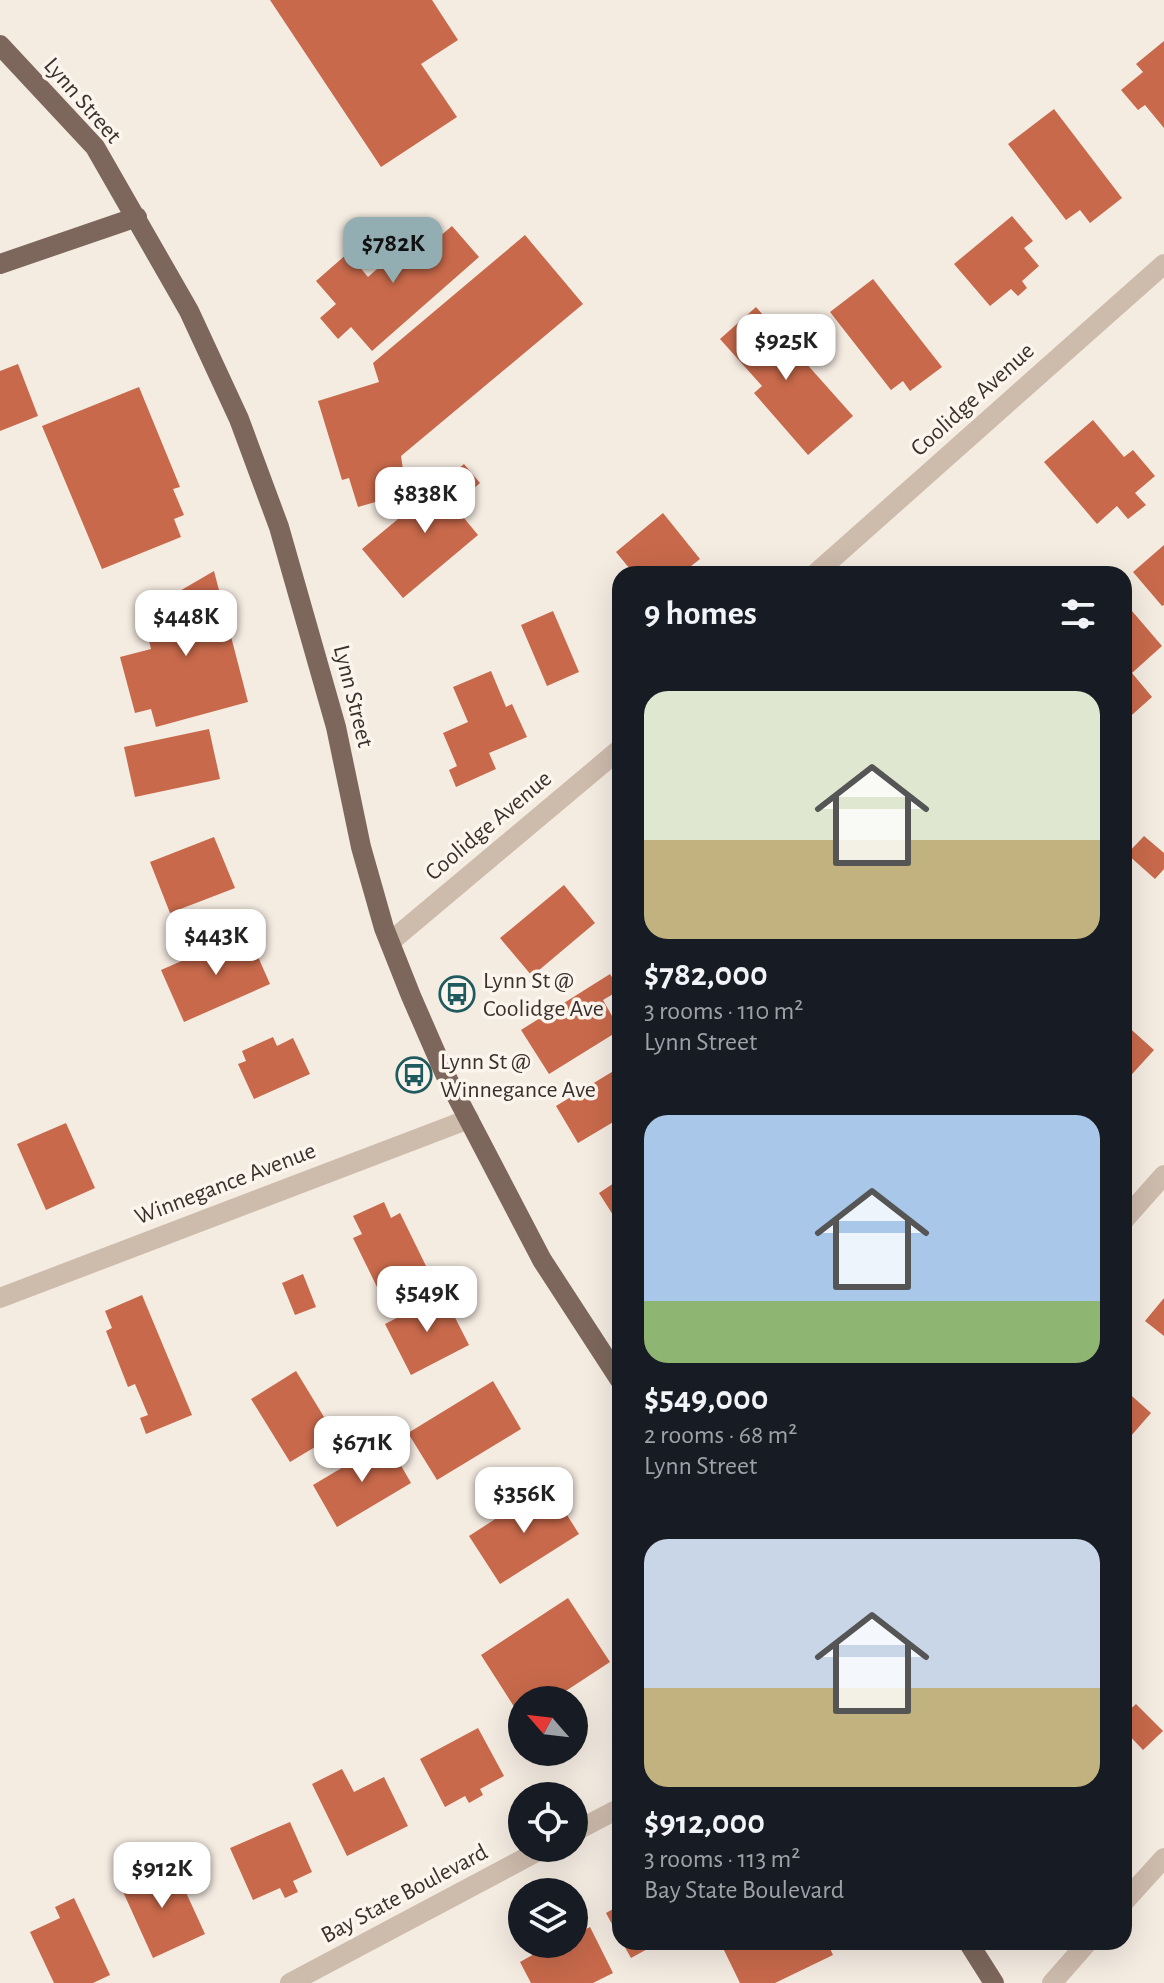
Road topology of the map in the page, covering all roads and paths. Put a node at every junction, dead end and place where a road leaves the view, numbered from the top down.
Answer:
1 (0, 45) edge
2 (137, 217) junction
3 (0, 264) edge
4 (1164, 264) edge
5 (824, 566) edge
6 (612, 756) edge
7 (390, 942) junction
8 (469, 1119) junction
9 (1164, 1175) edge
10 (1132, 1211) edge
11 (0, 1298) edge
12 (612, 1368) edge
13 (612, 1812) edge
14 (588, 1825) edge
15 (1164, 1858) edge
16 (518, 1862) edge
17 (1132, 1893) edge
18 (973, 1950) edge
19 (1081, 1950) edge
20 (290, 1983) edge
21 (994, 1983) edge
22 (1052, 1983) edge

1 - 2 main road, Lynn Street
2 - 3 main road
2 - 7 main road, Lynn Street
4 - 5 street, Coolidge Avenue
6 - 7 street, Coolidge Avenue
7 - 8 main road, Lynn Street
8 - 11 street, Winnegance Avenue
8 - 12 main road, Lynn Street
9 - 10 street
13 - 14 street
15 - 17 street
16 - 20 street, Bay State Boulevard
18 - 21 main road
19 - 22 street

